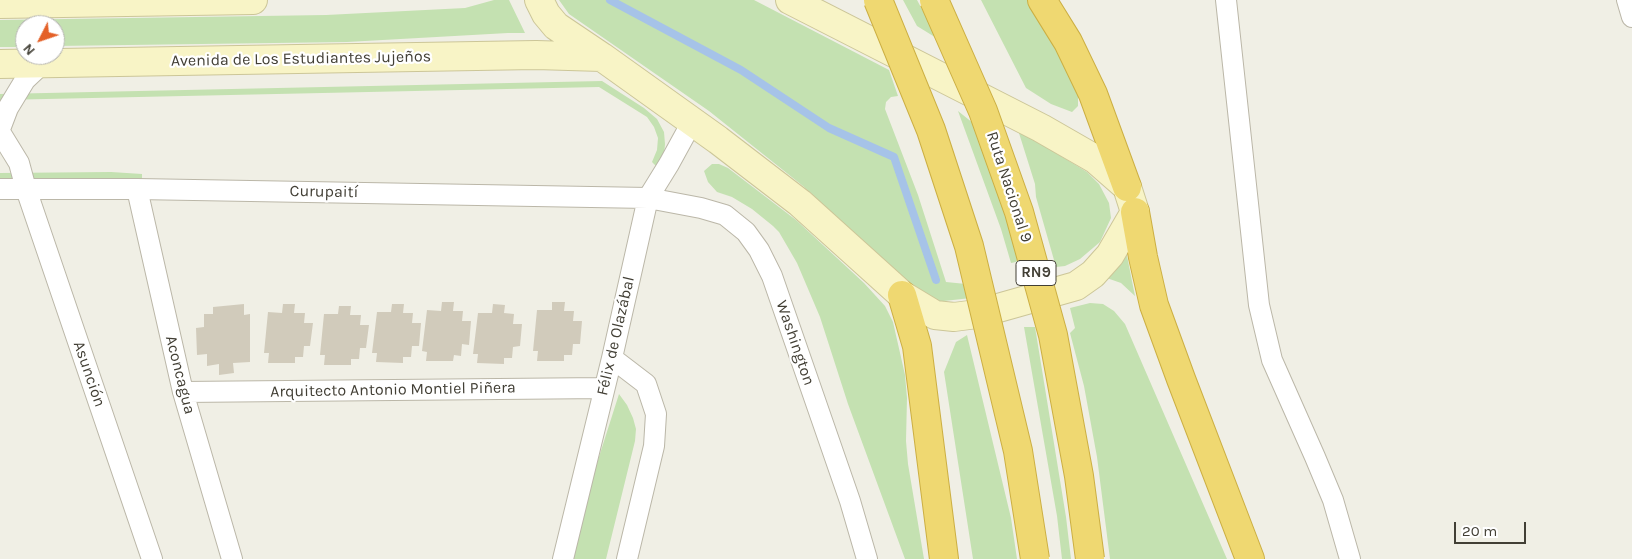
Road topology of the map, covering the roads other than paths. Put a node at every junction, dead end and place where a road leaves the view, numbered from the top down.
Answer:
1 (253, 0) edge
2 (539, 0) edge
3 (790, 0) edge
4 (878, 0) edge
5 (934, 0) edge
6 (1042, 0) edge
7 (1226, 0) edge
8 (1627, 0) edge
9 (0, 4) edge
10 (1632, 16) edge
11 (602, 57) junction
12 (65, 63) edge
13 (0, 64) edge
14 (15, 64) edge
15 (41, 65) edge
16 (692, 122) junction
17 (0, 131) edge
18 (0, 188) edge
19 (26, 189) junction
20 (137, 189) junction
21 (648, 198) junction
22 (1131, 200) junction
23 (902, 295) junction
24 (612, 358) junction
25 (604, 388) junction
26 (182, 392) junction
27 (152, 559) edge
28 (232, 559) edge
29 (563, 559) edge
30 (627, 559) edge
31 (867, 559) edge
32 (944, 559) edge
33 (1035, 559) edge
34 (1090, 559) edge
35 (1250, 559) edge
36 (1350, 559) edge

1 - 9 main road
2 - 11 main road
3 - 22 main road
4 - 33 highway, bridge
5 - 34 highway, Ruta Nacional 9 / RN9, bridge
6 - 22 highway
7 - 36 street
8 - 10 street
11 - 12 main road, Avenida de Los Estudiantes Jujeños
11 - 16 main road
13 - 14 main road, Avenida de Los Estudiantes Jujeños
15 - 17 street
16 - 21 street, Félix de Olazábal
16 - 23 main road
17 - 19 street, Asunción
18 - 19 street, Curupaití
19 - 20 street, Curupaití
19 - 27 street, Asunción
20 - 21 street, Curupaití
20 - 26 street, Aconcagua
21 - 24 street, Félix de Olazábal
21 - 31 street, Washington
22 - 23 main road
22 - 35 highway
23 - 32 highway
24 - 25 street, Félix de Olazábal
24 - 30 street
25 - 26 street, Arquitecto Antonio Montiel Piñera
25 - 29 street, Félix de Olazábal
26 - 28 street, Aconcagua

